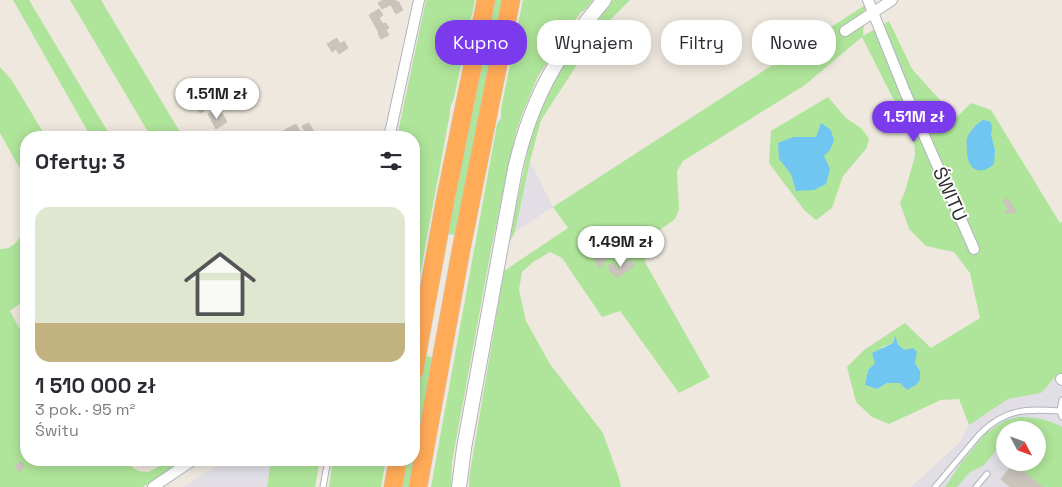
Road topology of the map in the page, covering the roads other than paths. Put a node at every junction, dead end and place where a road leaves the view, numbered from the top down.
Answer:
1 (418, 0) edge
2 (486, 0) edge
3 (511, 0) edge
4 (604, 0) edge
5 (868, 0) edge
6 (892, 0) edge
7 (874, 12) junction
8 (845, 31) dead end
9 (390, 131) edge
10 (974, 249) dead end
11 (420, 339) edge
12 (1062, 400) edge
13 (1061, 414) edge
14 (184, 466) edge
15 (327, 466) edge
16 (397, 466) edge
17 (987, 474) dead end
18 (935, 486) edge
19 (152, 487) edge
20 (323, 487) edge
21 (393, 487) edge
22 (418, 487) edge
23 (459, 487) edge
24 (976, 487) edge

1 - 9 street
2 - 11 highway
3 - 22 highway
4 - 23 street
5 - 7 street, ŚWITU
6 - 7 street
7 - 8 street
7 - 10 street, ŚWITU
12 - 13 lane
13 - 18 lane
14 - 19 street
15 - 20 lane
16 - 21 highway
17 - 24 lane

